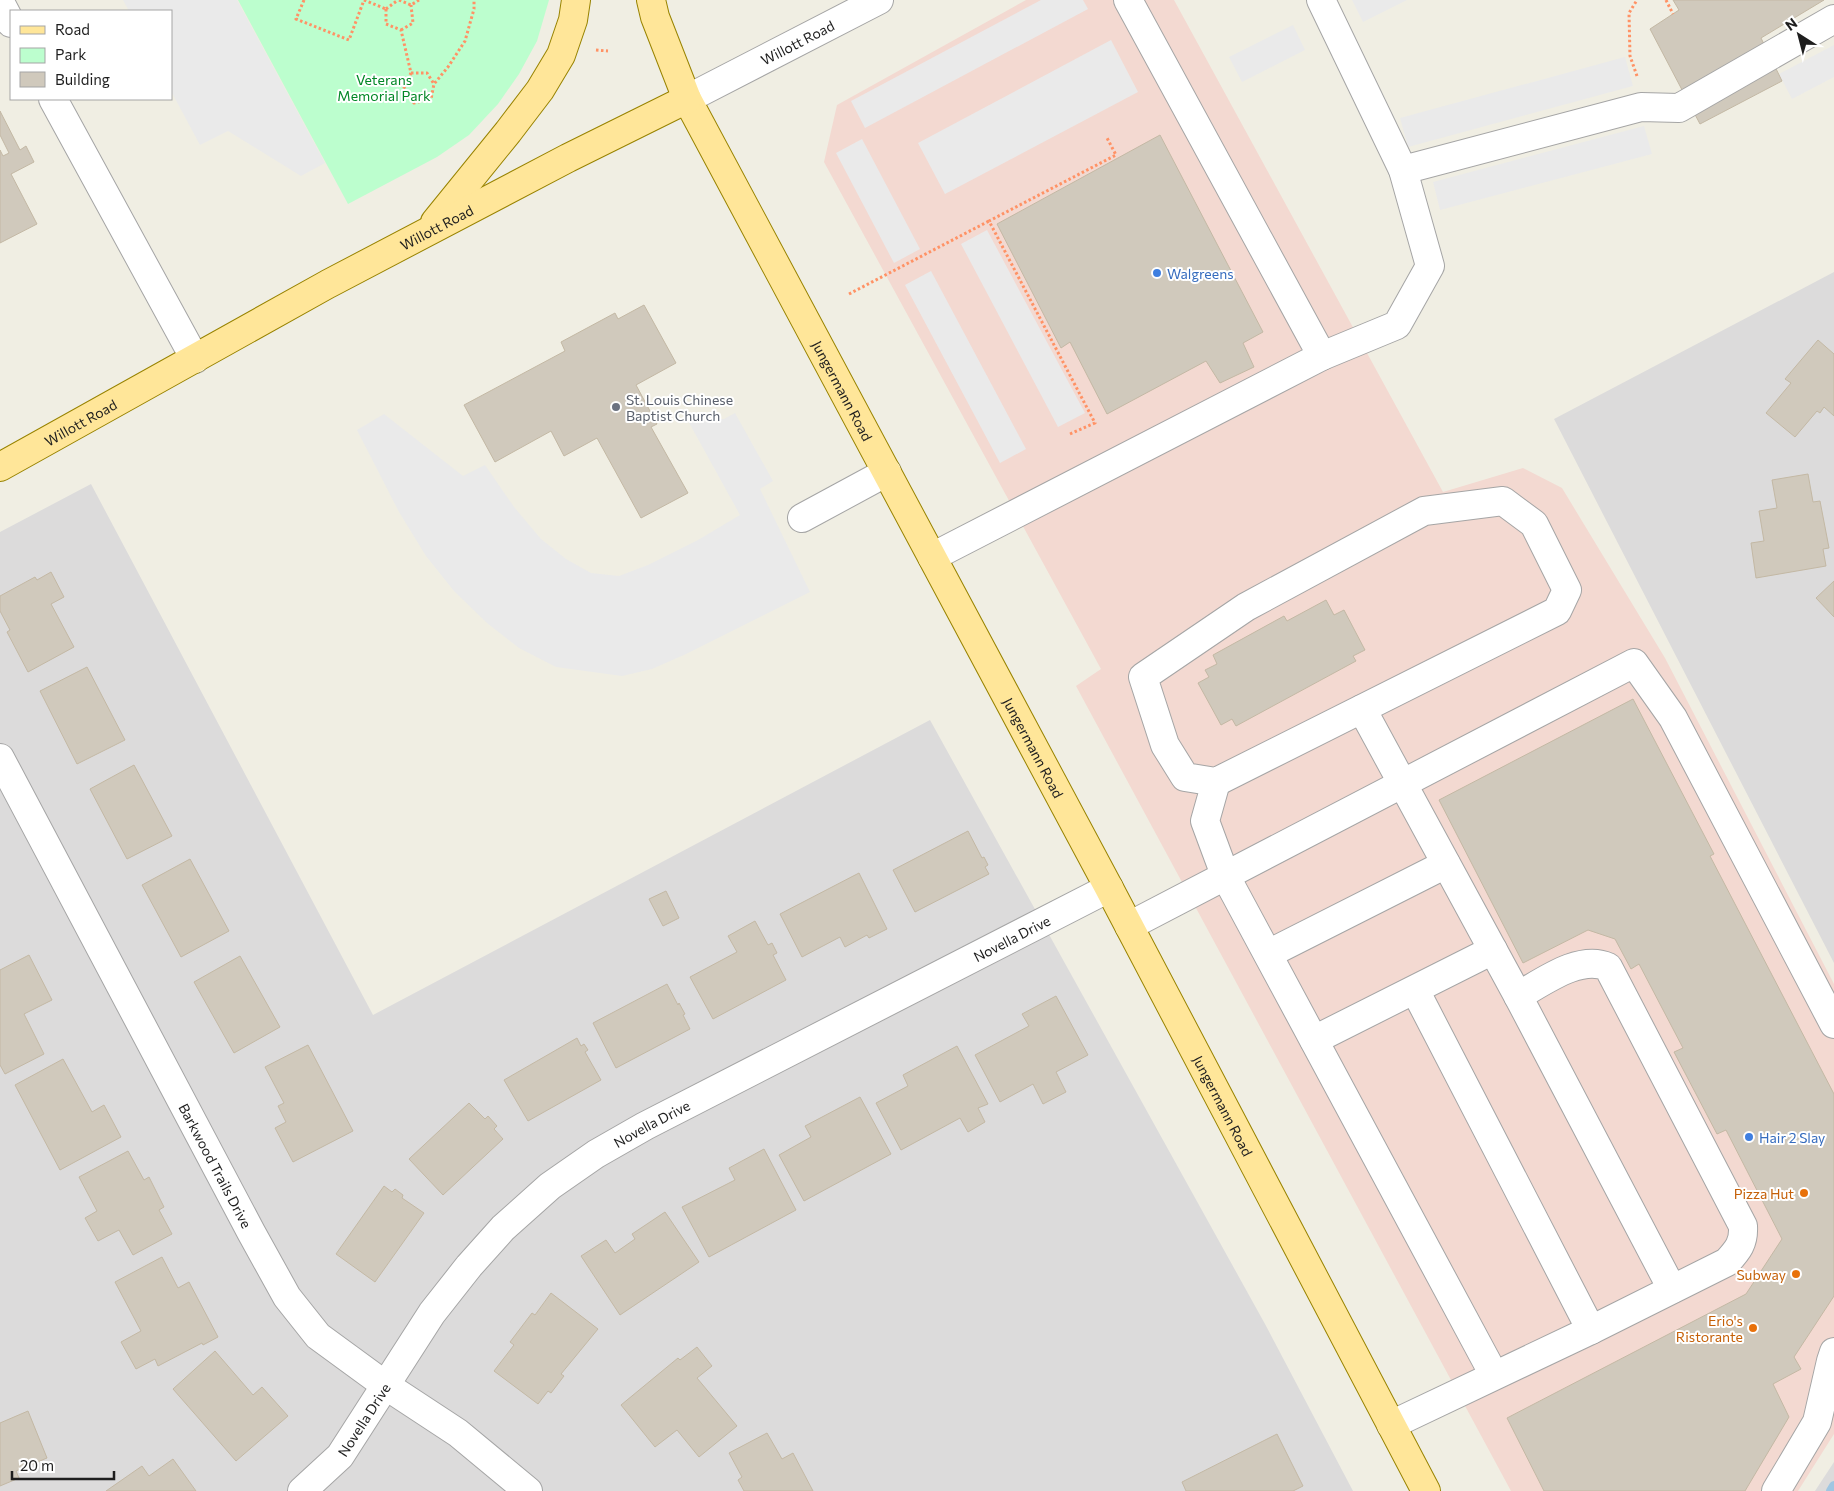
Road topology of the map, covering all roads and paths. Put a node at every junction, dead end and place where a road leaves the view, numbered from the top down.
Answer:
1 (304, 0) edge
2 (364, 0) edge
3 (399, 0) edge
4 (419, 0) edge
5 (474, 0) edge
6 (576, 0) edge
7 (651, 0) edge
8 (879, 0) edge
9 (1128, 0) edge
10 (1321, 0) edge
11 (1637, 0) edge
12 (1666, 0) edge
13 (0, 2) edge
14 (411, 5) junction
15 (386, 9) junction
16 (1674, 14) dead end
17 (1834, 19) edge
18 (10, 21) edge
19 (401, 30) junction
20 (411, 73) junction
21 (434, 84) junction
22 (687, 99) junction
23 (54, 100) edge
24 (1647, 107) junction
25 (1106, 136) dead end
26 (1403, 170) junction
27 (989, 221) junction
28 (426, 233) junction
29 (849, 294) dead end
30 (1322, 356) junction
31 (195, 359) junction
32 (1070, 434) dead end
33 (0, 467) edge
34 (887, 472) junction
35 (802, 518) dead end
36 (932, 557) junction
37 (1362, 709) junction
38 (0, 758) edge
39 (1216, 782) junction
40 (1402, 784) junction
41 (1446, 864) junction
42 (1225, 875) junction
43 (1109, 888) junction
44 (1129, 926) junction
45 (1493, 950) junction
46 (1268, 954) junction
47 (1415, 990) junction
48 (1518, 996) junction
49 (1834, 1024) edge
50 (1314, 1040) junction
51 (1672, 1289) junction
52 (1591, 1330) junction
53 (1834, 1352) edge
54 (1494, 1375) junction
55 (385, 1384) junction
56 (1391, 1425) junction
57 (302, 1491) edge
58 (528, 1491) edge
59 (1426, 1491) edge
60 (1776, 1491) edge

1 - 2 path
2 - 15 path
3 - 14 path
3 - 15 path
4 - 14 path
5 - 21 path
6 - 28 main road
7 - 22 main road, Jungermann Road
8 - 22 street, Willott Road
9 - 30 street
10 - 26 street
11 - 24 path
12 - 16 path
13 - 18 street
14 - 19 path
15 - 19 path
17 - 24 street
19 - 20 path
20 - 21 path
20 - 21 path
22 - 28 main road, Willott Road
22 - 34 main road, Jungermann Road
23 - 31 street
24 - 26 street
25 - 27 path
26 - 30 street
27 - 29 path
27 - 32 path
28 - 31 main road, Willott Road
30 - 36 street
31 - 33 main road, Willott Road
34 - 35 street
34 - 36 main road, Jungermann Road
36 - 43 main road, Jungermann Road
37 - 39 street
37 - 39 street
37 - 40 street
38 - 55 street, Barkwood Trails Drive
39 - 42 street
40 - 41 street
40 - 42 street
40 - 49 street
41 - 45 street
41 - 46 street
42 - 44 street
42 - 46 street
43 - 44 main road, Jungermann Road
43 - 55 street, Novella Drive
44 - 56 main road, Jungermann Road
45 - 47 street
45 - 48 street
46 - 50 street
47 - 50 street
47 - 52 street
48 - 51 street
48 - 51 street
50 - 54 street
51 - 52 street
52 - 54 street
53 - 60 street
54 - 56 street
55 - 57 street, Novella Drive
55 - 58 street, Barkwood Trails Drive
56 - 59 main road, Jungermann Road

